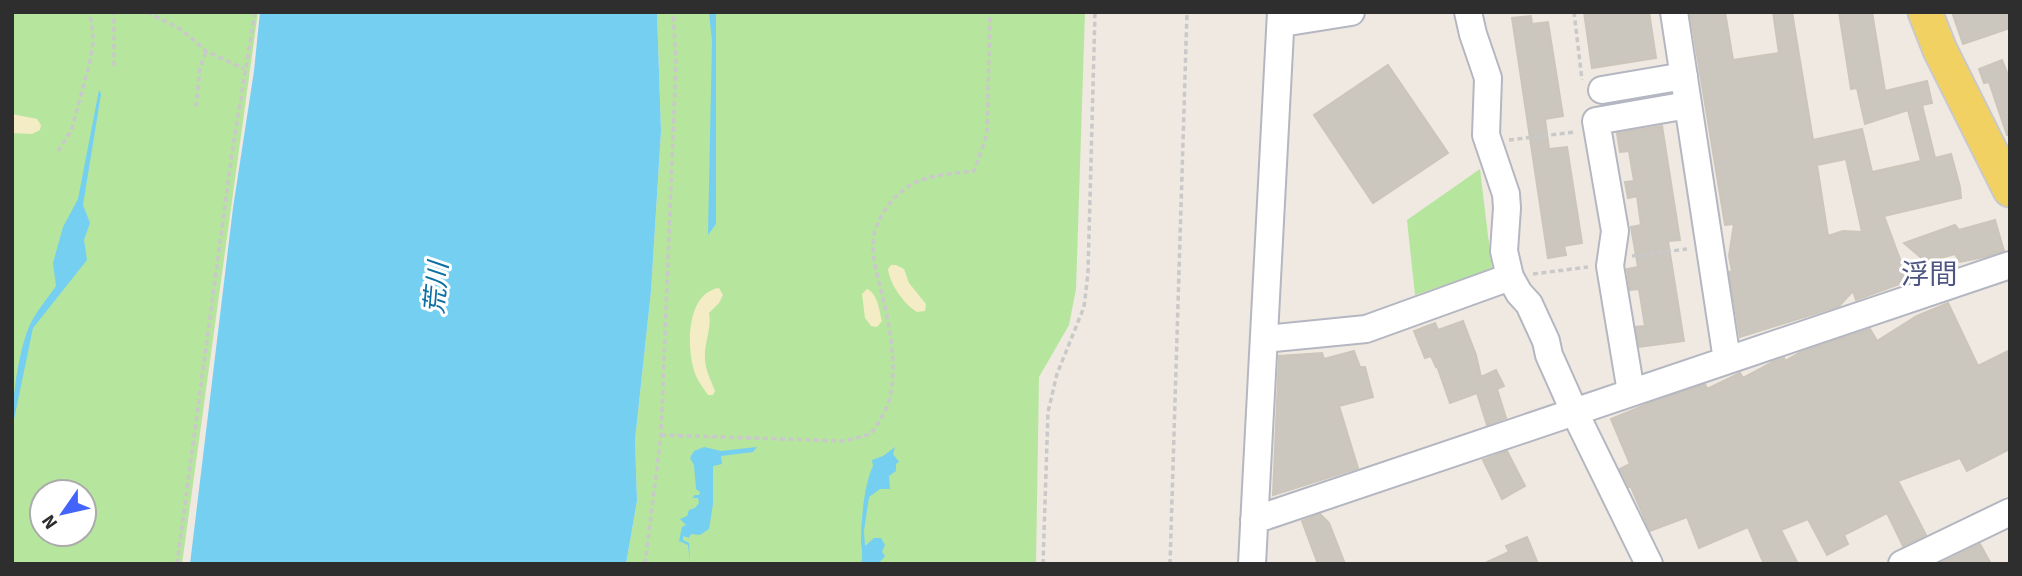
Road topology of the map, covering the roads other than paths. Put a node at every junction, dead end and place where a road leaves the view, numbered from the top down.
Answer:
1 (1351, 12) edge
2 (1468, 12) edge
3 (1675, 12) edge
4 (1925, 12) edge
5 (1282, 18) edge
6 (1684, 76) junction
7 (1592, 90) road end
8 (1688, 105) junction
9 (2010, 190) edge
10 (2010, 265) edge
11 (1510, 277) junction
12 (1265, 340) junction
13 (1727, 360) junction
14 (1631, 392) junction
15 (1574, 411) junction
16 (2010, 512) edge
17 (1254, 520) junction
18 (1252, 564) edge
19 (1649, 564) edge
20 (1902, 564) edge

1 - 5 street
2 - 11 street
3 - 6 street
4 - 9 main road
5 - 12 street
6 - 7 street
6 - 8 street
8 - 13 street
8 - 14 street
10 - 13 street
11 - 12 street
11 - 15 street
12 - 17 street
13 - 14 street
14 - 15 street
15 - 17 street
15 - 19 street
16 - 20 street
17 - 18 street

